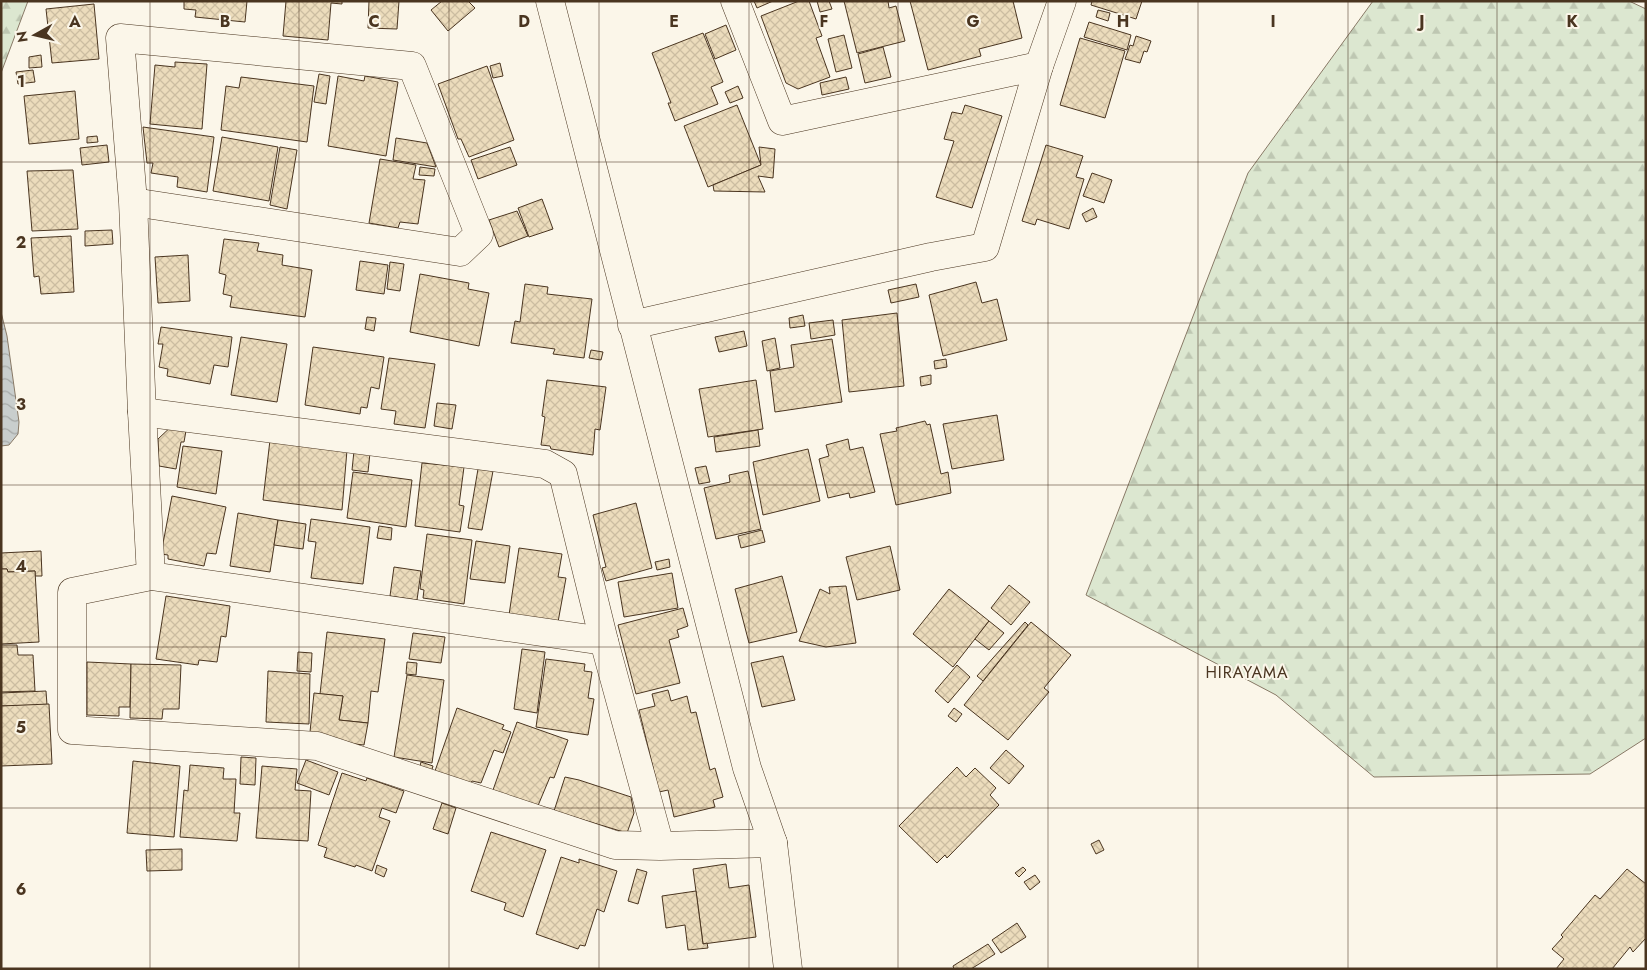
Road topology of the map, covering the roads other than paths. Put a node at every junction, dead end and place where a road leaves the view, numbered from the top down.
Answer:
1 (550, 1) edge
2 (735, 1) edge
3 (1062, 1) edge
4 (1039, 66) junction
5 (133, 202) junction
6 (632, 325) junction
7 (142, 412) junction
8 (150, 576) junction
9 (604, 641) junction
10 (774, 843) junction
11 (660, 846) junction
12 (788, 969) edge

1 - 6 street
2 - 4 street
3 - 4 street
4 - 6 street
5 - 5 street
5 - 7 street
6 - 10 street
7 - 8 street
7 - 9 street
8 - 9 street
8 - 11 street
9 - 11 street
10 - 11 street
10 - 12 street

